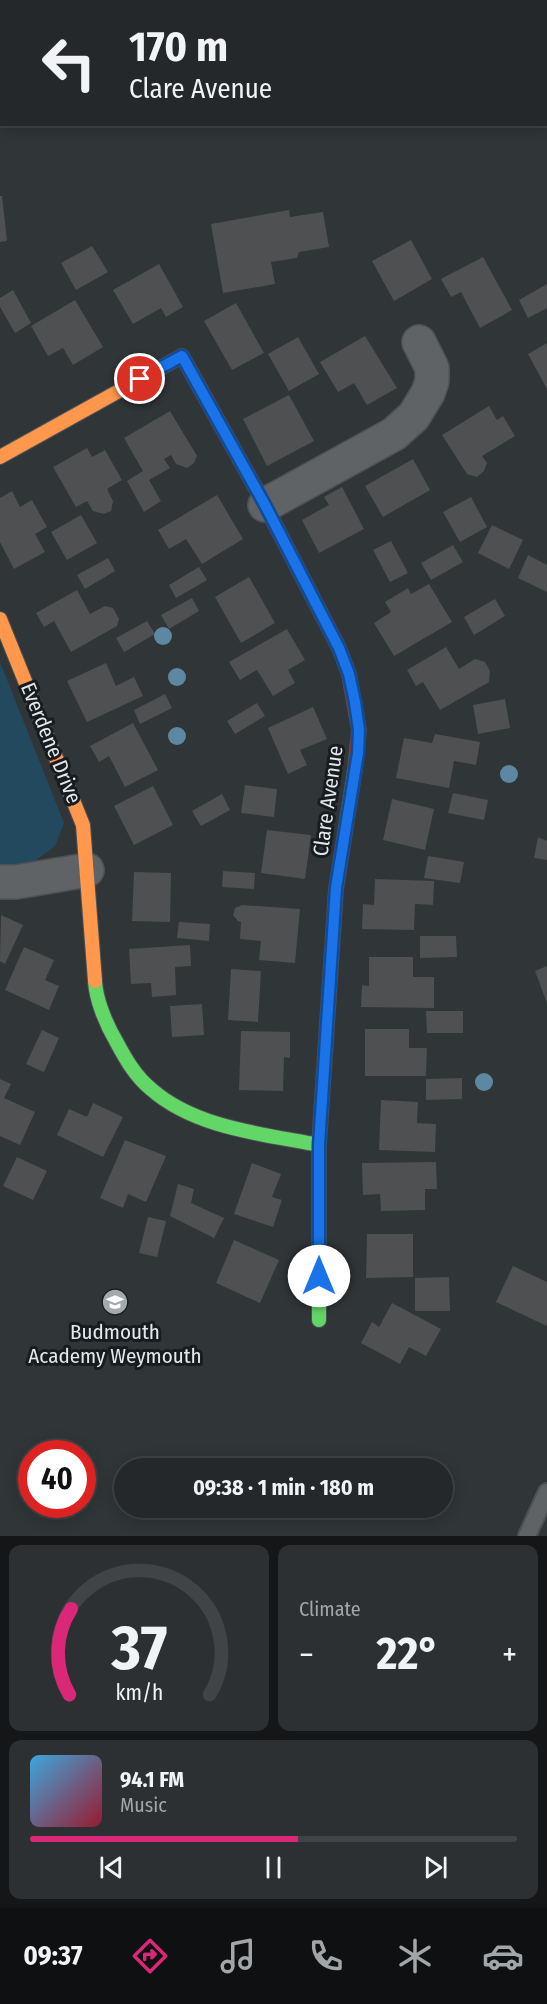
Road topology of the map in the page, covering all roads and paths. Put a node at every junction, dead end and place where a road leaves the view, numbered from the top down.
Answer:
1 (419, 342) dead end
2 (0, 457) edge
3 (265, 505) junction
4 (0, 619) edge
5 (87, 870) junction
6 (0, 882) edge
7 (319, 1145) junction
8 (319, 1320) dead end
9 (547, 1492) edge
10 (527, 1536) edge

1 - 3 street
2 - 3 street, Clare Avenue
3 - 7 street, Clare Avenue
4 - 5 street, Everdene Drive
5 - 6 street
5 - 7 street, Everdene Drive
7 - 8 street, Clare Avenue
9 - 10 lane

